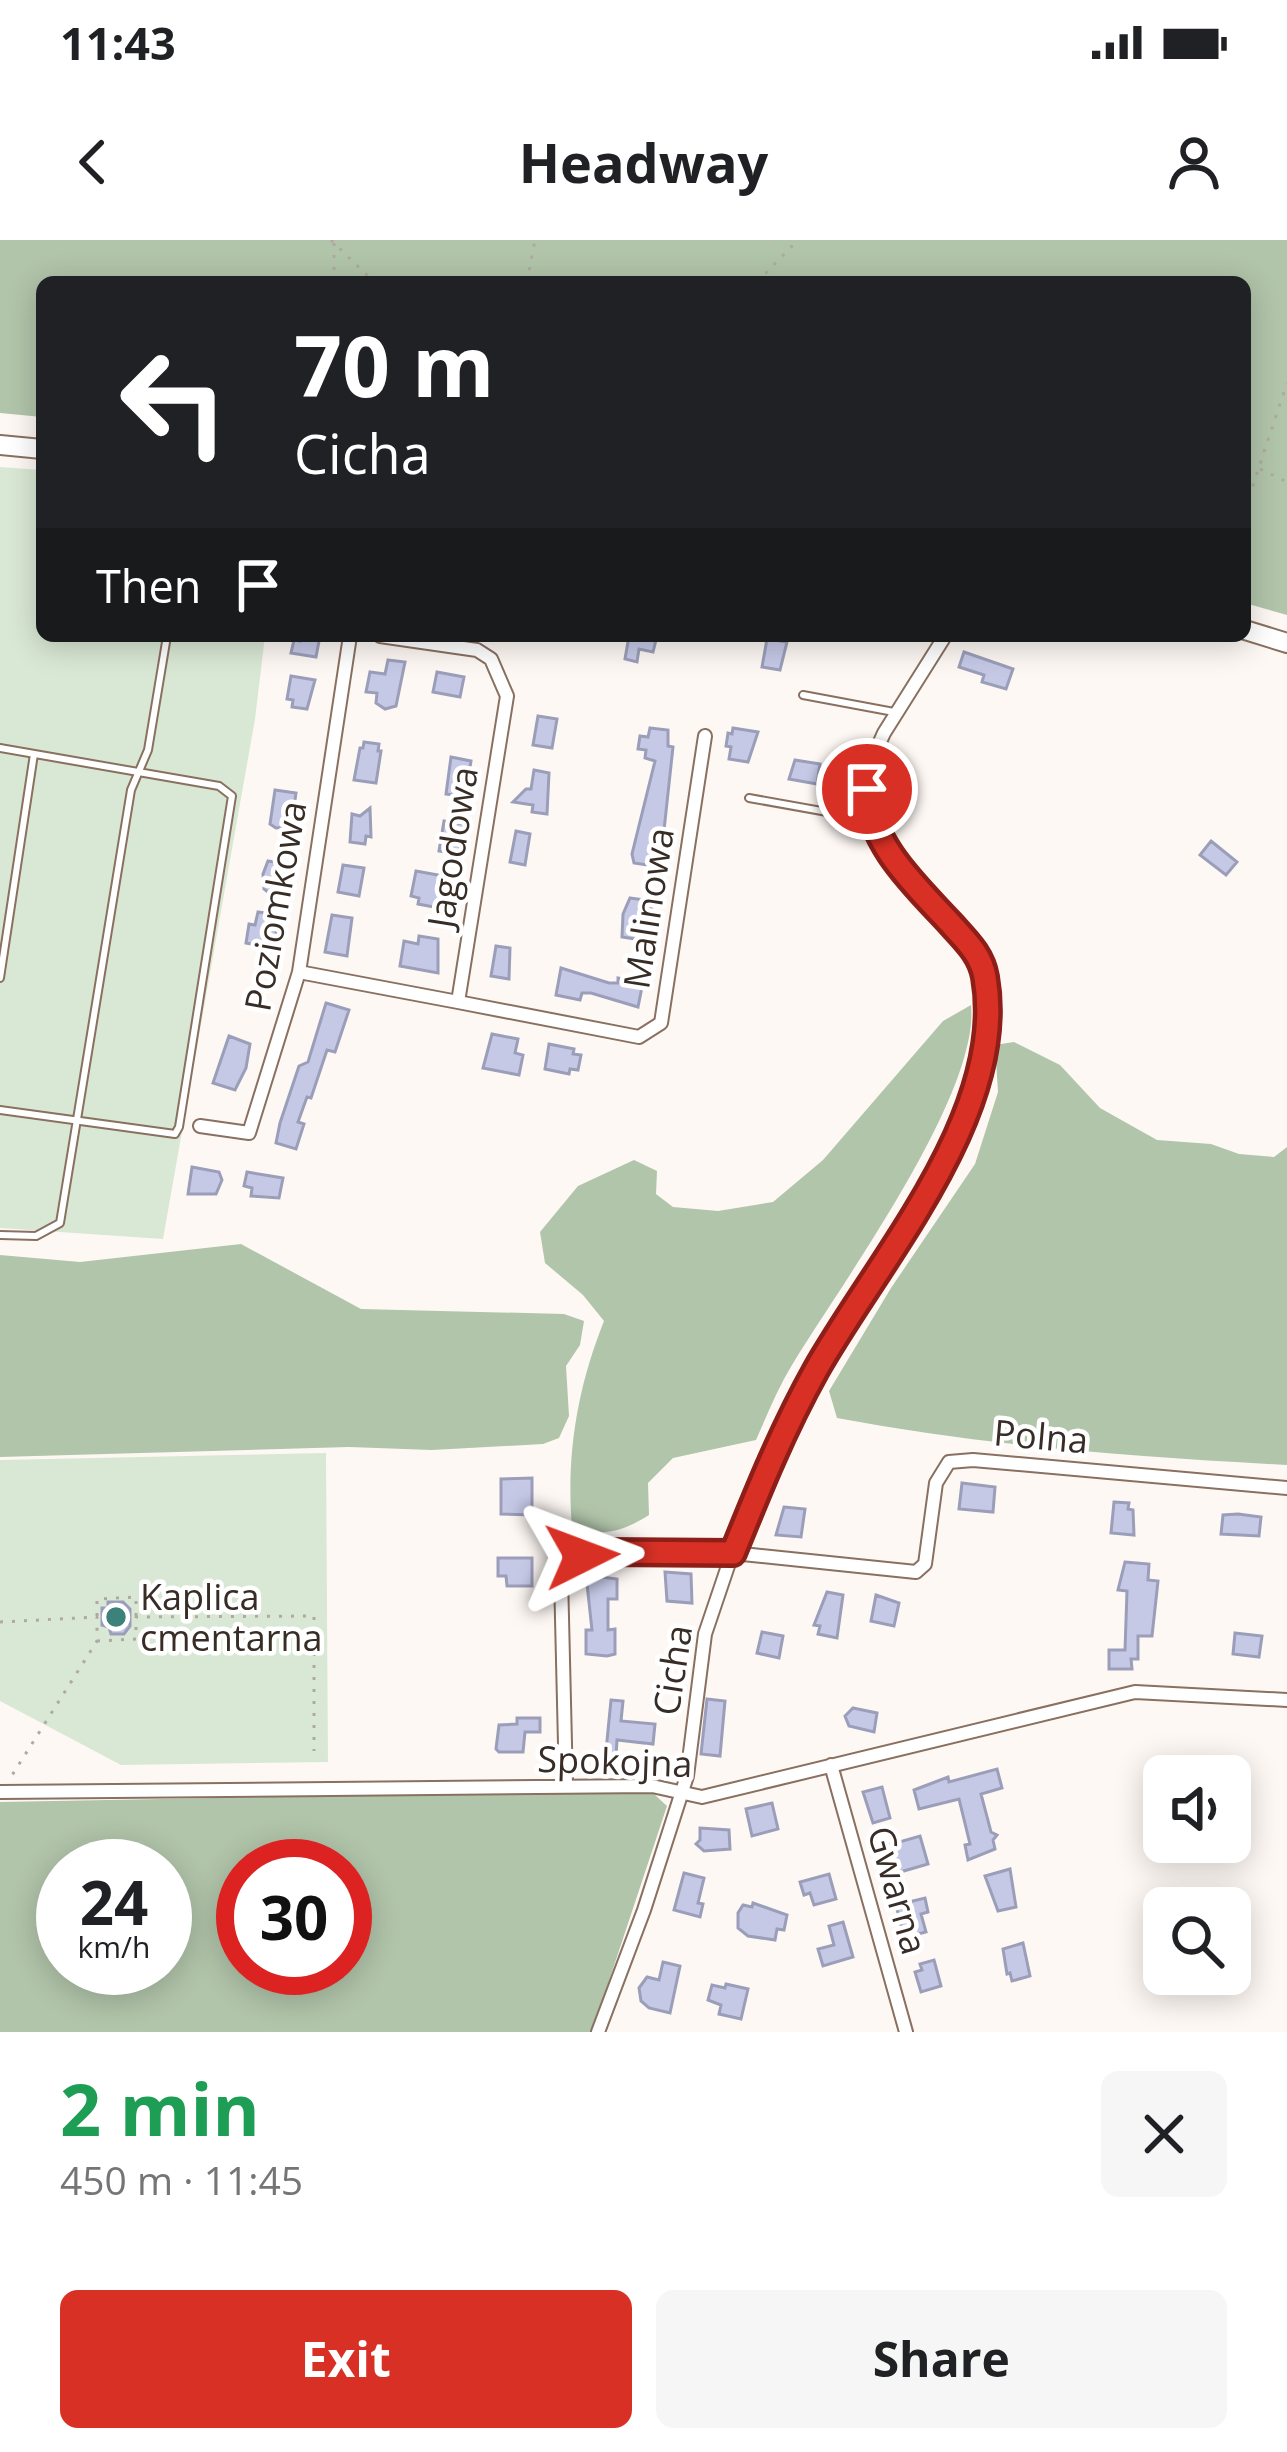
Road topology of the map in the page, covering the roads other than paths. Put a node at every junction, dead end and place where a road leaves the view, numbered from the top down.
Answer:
1 (0, 445) edge
2 (36, 448) edge
3 (1251, 632) edge
4 (166, 642) edge
5 (349, 642) edge
6 (422, 642) edge
7 (941, 642) edge
8 (1287, 643) edge
9 (803, 695) dead end
10 (897, 712) junction
11 (705, 736) dead end
12 (0, 748) edge
13 (34, 754) junction
14 (136, 773) junction
15 (749, 798) dead end
16 (872, 820) junction
17 (299, 972) junction
18 (0, 978) edge
19 (458, 1002) junction
20 (0, 1110) edge
21 (75, 1118) junction
22 (200, 1126) dead end
23 (0, 1235) edge
24 (1287, 1488) edge
25 (733, 1553) junction
26 (1287, 1700) edge
27 (831, 1765) junction
28 (566, 1786) junction
29 (1, 1792) edge
30 (681, 1792) junction
31 (598, 2032) edge
32 (906, 2032) edge

1 - 2 main road
3 - 8 main road
4 - 14 lane
5 - 17 street, Poziomkowa
6 - 19 street, Jagodowa
7 - 10 street
9 - 10 lane
10 - 16 street
11 - 19 street, Malinowa
12 - 13 lane
13 - 14 lane
13 - 18 lane
14 - 21 lane
14 - 21 lane
15 - 16 lane
16 - 25 street, Cicha
17 - 19 street
17 - 22 street, Poziomkowa
20 - 21 lane
21 - 23 lane
24 - 25 street, Polna
25 - 28 street
25 - 30 street, Cicha
26 - 27 street, Spokojna
27 - 30 street, Spokojna
27 - 32 street, Gwarna
28 - 29 street, Spokojna
28 - 30 street, Spokojna
30 - 31 street, Cicha

